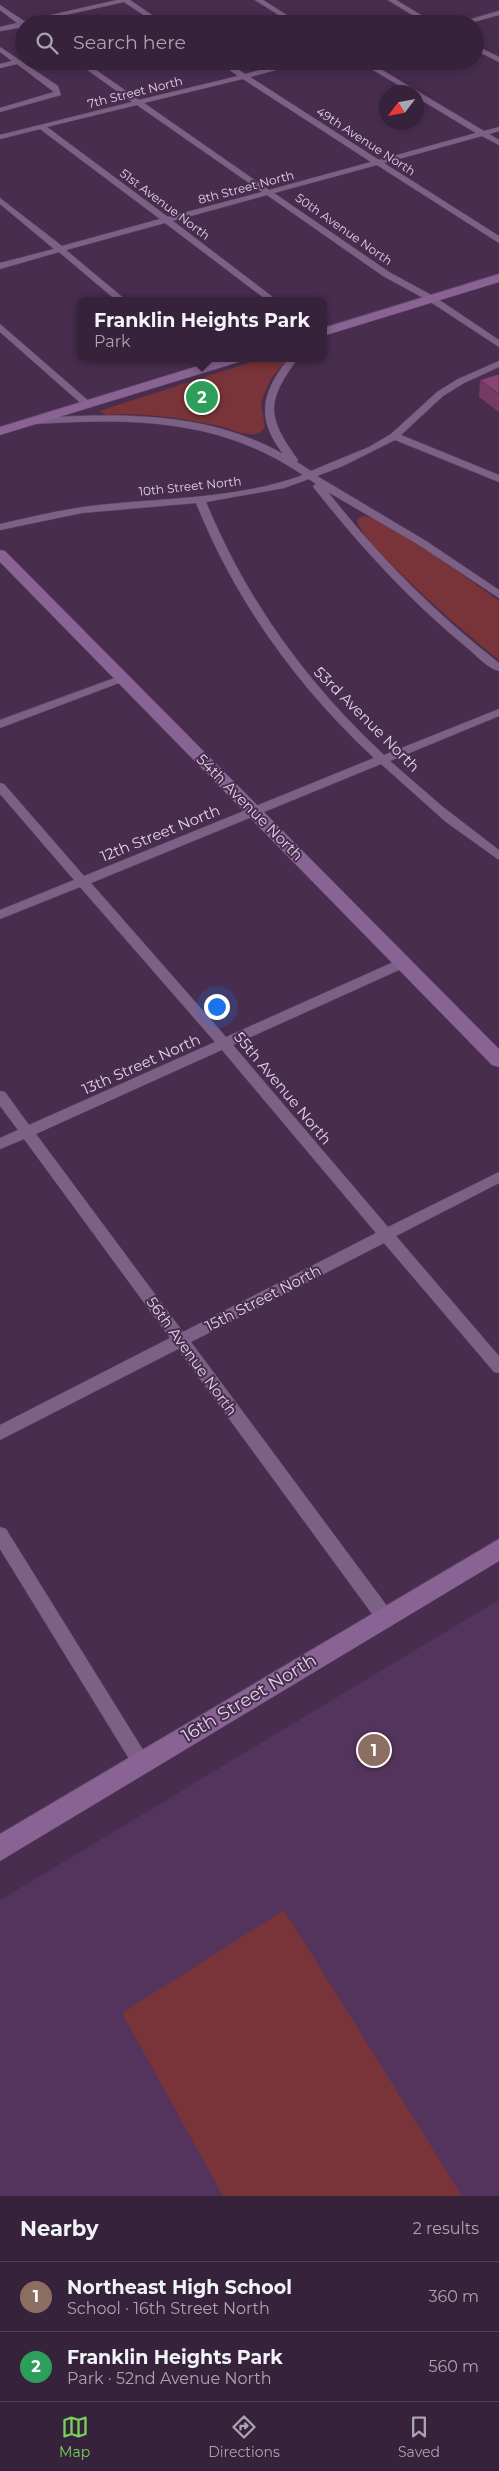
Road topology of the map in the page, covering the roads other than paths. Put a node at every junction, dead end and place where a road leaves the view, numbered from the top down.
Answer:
1 (125, 0) edge
2 (258, 0) edge
3 (391, 0) edge
4 (0, 7) edge
5 (499, 13) edge
6 (61, 15) edge
7 (148, 15) edge
8 (283, 15) edge
9 (417, 15) edge
10 (484, 17) edge
11 (15, 18) edge
12 (15, 26) edge
13 (0, 29) edge
14 (0, 49) edge
15 (484, 52) edge
16 (15, 60) edge
17 (499, 60) edge
18 (15, 63) edge
19 (0, 66) edge
20 (29, 70) edge
21 (91, 70) edge
22 (234, 70) edge
23 (271, 70) edge
24 (376, 70) edge
25 (244, 77) junction
26 (402, 85) edge
27 (424, 98) edge
28 (139, 102) junction
29 (0, 110) edge
30 (42, 127) junction
31 (499, 129) edge
32 (484, 134) junction
33 (0, 137) edge
34 (499, 143) edge
35 (378, 162) junction
36 (268, 192) junction
37 (0, 200) edge
38 (166, 220) junction
39 (499, 240) edge
40 (61, 250) junction
41 (0, 266) edge
42 (499, 278) edge
43 (118, 297) edge
44 (269, 297) edge
45 (432, 298) junction
46 (0, 327) edge
47 (327, 331) edge
48 (499, 344) edge
49 (199, 362) edge
50 (225, 362) edge
51 (291, 362) edge
52 (499, 364) edge
53 (206, 368) junction
54 (88, 404) junction
55 (35, 421) junction
56 (0, 431) edge
57 (394, 436) junction
58 (309, 475) junction
59 (499, 479) edge
60 (200, 500) junction
61 (0, 527) edge
62 (3, 561) edge
63 (499, 595) edge
64 (499, 668) edge
65 (123, 678) junction
66 (499, 712) edge
67 (0, 724) edge
68 (382, 760) junction
69 (0, 787) edge
70 (256, 812) junction
71 (499, 856) edge
72 (82, 882) junction
73 (0, 915) edge
74 (404, 963) junction
75 (225, 1045) junction
76 (499, 1060) edge
77 (0, 1096) edge
78 (27, 1132) junction
79 (0, 1144) edge
80 (499, 1177) edge
81 (386, 1235) junction
82 (180, 1340) junction
83 (499, 1366) edge
84 (0, 1433) edge
85 (0, 1534) edge
86 (499, 1549) edge
87 (384, 1616) junction
88 (142, 1764) junction
89 (0, 1848) edge

1 - 6 street
1 - 7 street
2 - 8 street
3 - 9 street
4 - 11 street
5 - 10 street
12 - 13 street
14 - 16 street
15 - 17 street
18 - 19 street
20 - 29 street
21 - 28 street, 50th Avenue North
22 - 25 street, 49th Avenue North
23 - 25 street, 7th Street North
24 - 26 street
25 - 28 street, 7th Street North
25 - 35 street, 49th Avenue North
27 - 32 street
28 - 30 street, 7th Street North
28 - 36 street, 50th Avenue North
30 - 33 street, 7th Street North
30 - 38 street, 51st Avenue North
31 - 32 street, 8th Street North
32 - 34 street
32 - 35 street, 8th Street North
35 - 36 street, 8th Street North
35 - 39 street, 49th Avenue North
36 - 38 street, 8th Street North
36 - 45 street, 50th Avenue North
37 - 40 street
38 - 40 street, 8th Street North
38 - 44 street, 51st Avenue North
40 - 41 street, 8th Street North
40 - 43 street
42 - 45 main road
45 - 47 main road
45 - 48 street, 50th Avenue North
46 - 54 street
49 - 53 street
50 - 53 main road
51 - 58 street
52 - 57 street, 10th Street North
53 - 54 main road
54 - 55 main road
55 - 56 main road
55 - 58 street
57 - 58 street, 10th Street North
57 - 59 street
58 - 60 street, 10th Street North
58 - 63 street
58 - 64 street
60 - 61 street, 10th Street North
60 - 68 street, 53rd Avenue North
62 - 65 main road, 54th Avenue North
65 - 67 street
65 - 70 main road, 54th Avenue North
66 - 68 street, 12th Street North
68 - 70 street, 12th Street North
68 - 71 street, 53rd Avenue North
69 - 72 street, 55th Avenue North
70 - 72 street, 12th Street North
70 - 74 main road, 54th Avenue North
72 - 73 street, 12th Street North
72 - 75 street, 55th Avenue North
74 - 75 street, 13th Street North
74 - 76 main road, 54th Avenue North
75 - 78 street, 13th Street North
75 - 81 street, 55th Avenue North
77 - 78 street, 56th Avenue North
78 - 79 street, 13th Street North
78 - 82 street, 56th Avenue North
80 - 81 street, 15th Street North
81 - 82 street, 15th Street North
81 - 83 street, 55th Avenue North
82 - 84 street, 15th Street North
82 - 87 street, 56th Avenue North
85 - 88 street
86 - 87 street, 16th Street North
87 - 88 main road, 16th Street North
88 - 89 main road, 16th Street North

